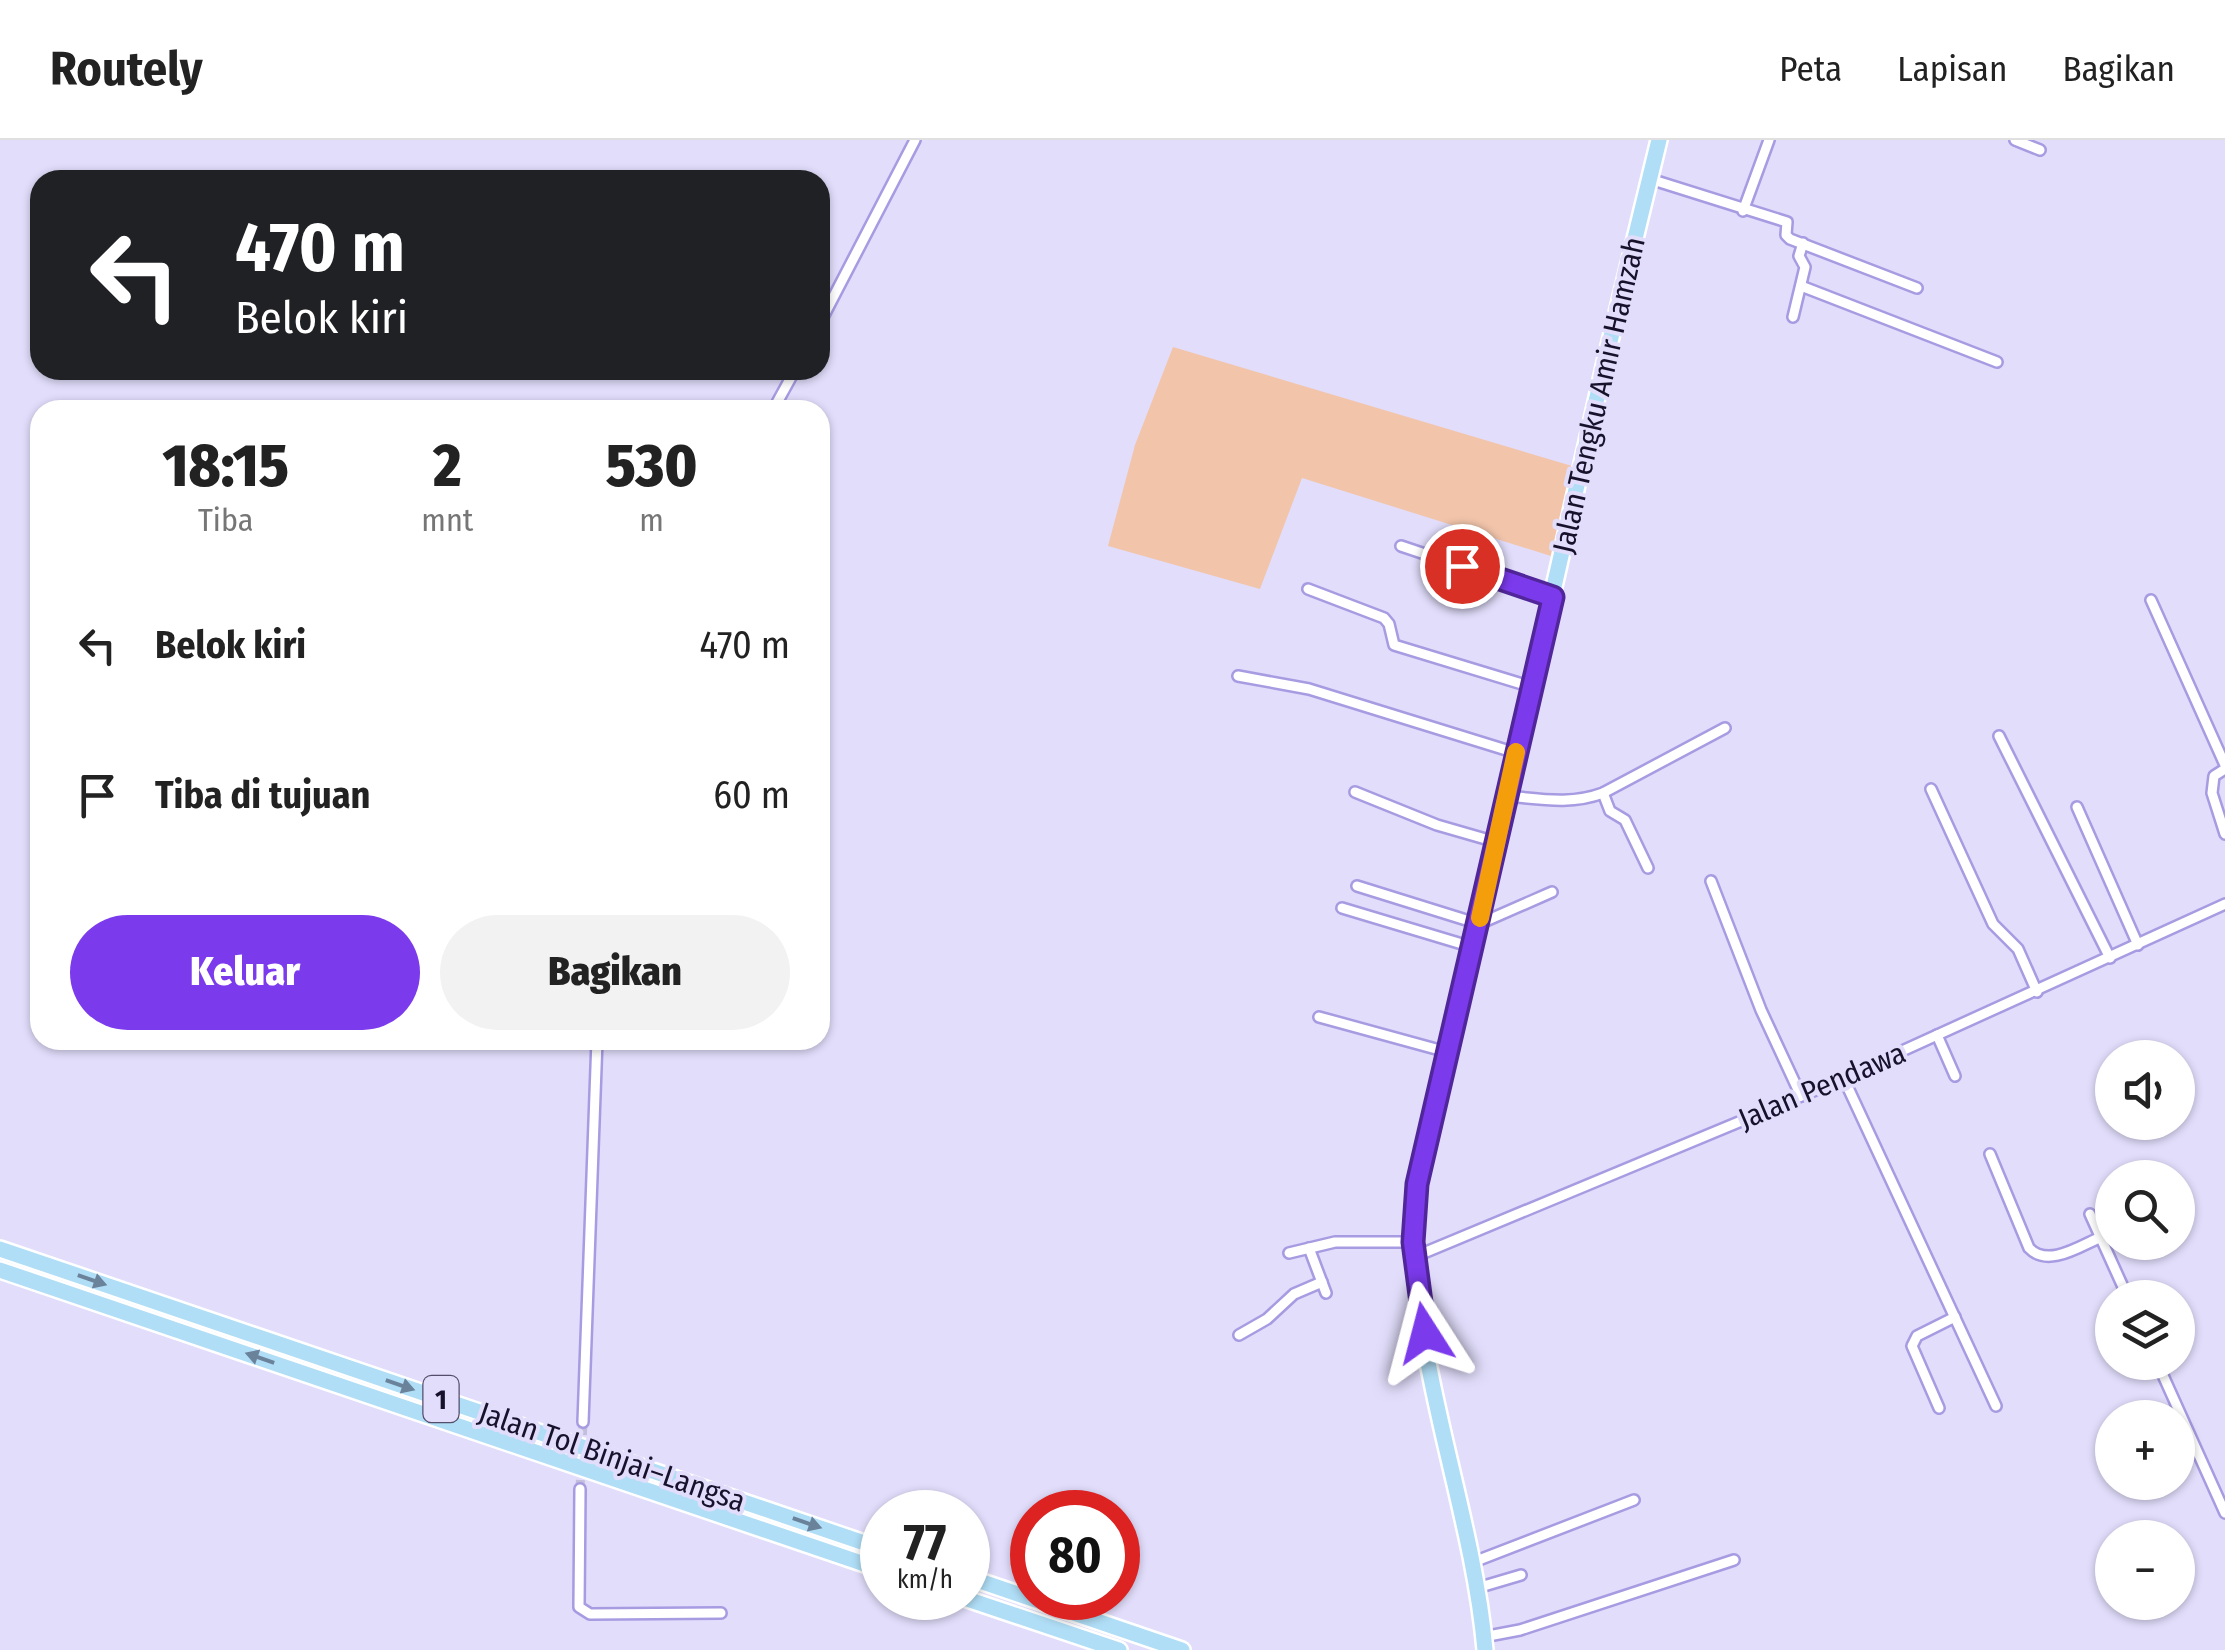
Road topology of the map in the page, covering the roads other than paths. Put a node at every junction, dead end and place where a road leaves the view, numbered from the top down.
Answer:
1 (915, 140) edge
2 (1659, 140) edge
3 (1769, 140) edge
4 (2016, 140) edge
5 (2040, 150) dead end
6 (1650, 179) junction
7 (1742, 211) junction
8 (1803, 243) junction
9 (1800, 286) junction
10 (1917, 288) dead end
11 (830, 304) edge
12 (1793, 318) dead end
13 (1997, 362) dead end
14 (1401, 546) dead end
15 (1308, 590) dead end
16 (1553, 597) junction
17 (2151, 600) dead end
18 (1238, 676) dead end
19 (1532, 687) junction
20 (1725, 728) dead end
21 (1998, 736) dead end
22 (1516, 753) junction
23 (2225, 767) edge
24 (1930, 789) dead end
25 (1355, 792) dead end
26 (1603, 794) junction
27 (1507, 796) junction
28 (2076, 807) dead end
29 (2225, 834) edge
30 (1496, 842) junction
31 (1648, 868) dead end
32 (1711, 882) dead end
33 (1357, 886) dead end
34 (1552, 892) dead end
35 (2225, 904) edge
36 (1342, 908) dead end
37 (1478, 924) junction
38 (2138, 945) junction
39 (1472, 947) junction
40 (2110, 958) junction
41 (2038, 992) junction
42 (1319, 1017) dead end
43 (1938, 1035) junction
44 (597, 1050) edge
45 (1447, 1052) junction
46 (1956, 1076) dead end
47 (1843, 1078) junction
48 (1801, 1096) junction
49 (1990, 1154) dead end
50 (2090, 1214) dead end
51 (2095, 1224) edge
52 (2095, 1239) edge
53 (0, 1248) edge
54 (1309, 1248) junction
55 (1414, 1250) junction
56 (1289, 1253) dead end
57 (0, 1270) edge
58 (1955, 1317) junction
59 (1239, 1335) dead end
60 (2166, 1380) edge
61 (1996, 1406) dead end
62 (1939, 1408) dead end
63 (583, 1422) tunnel mouth
64 (580, 1489) tunnel mouth
65 (1634, 1500) dead end
66 (2225, 1513) edge
67 (860, 1541) edge
68 (1734, 1560) dead end
69 (860, 1563) edge
70 (1471, 1563) junction
71 (1521, 1575) dead end
72 (990, 1585) edge
73 (1477, 1588) junction
74 (990, 1607) edge
75 (722, 1612) dead end
76 (1484, 1643) edge
77 (1120, 1650) edge
78 (1182, 1650) edge

1 - 11 street
2 - 6 highway, Jalan Tengku Amir Hamzah
3 - 7 street
4 - 5 street
6 - 7 street
6 - 16 highway, Jalan Tengku Amir Hamzah
7 - 8 street
8 - 9 street
8 - 10 street
9 - 12 street
9 - 13 street
14 - 16 street
15 - 19 street
16 - 19 highway, Jalan Tengku Amir Hamzah
17 - 23 street
18 - 22 street
19 - 22 highway, Jalan Tengku Amir Hamzah
20 - 26 street
21 - 40 street
22 - 27 highway, Jalan Tengku Amir Hamzah
23 - 29 street
24 - 41 street
25 - 30 street
26 - 27 street
26 - 31 street
27 - 30 highway, Jalan Tengku Amir Hamzah
28 - 38 street
30 - 37 highway, Jalan Tengku Amir Hamzah
32 - 48 street
33 - 37 street
34 - 37 street
35 - 38 street, Jalan Pendawa
36 - 39 street
37 - 39 highway, Jalan Tengku Amir Hamzah
38 - 40 street, Jalan Pendawa
39 - 45 highway, Jalan Tengku Amir Hamzah
40 - 41 street, Jalan Pendawa
41 - 43 street, Jalan Pendawa
42 - 45 street
43 - 46 street
43 - 47 street, Jalan Pendawa
44 - 63 street
45 - 55 highway, Jalan Tengku Amir Hamzah
47 - 48 street, Jalan Pendawa
47 - 58 street
48 - 55 street, Jalan Pendawa
49 - 52 street
50 - 51 street
53 -> 67 highway, Jalan Tol Binjai–Langsa / 1
54 - 55 street
54 - 56 street
54 - 59 street
55 - 70 highway, Jalan Tengku Amir Hamzah
69 -> 57 highway, Jalan Tol Binjai–Langsa / 1
58 - 61 street
58 - 62 street
60 - 66 street
64 - 75 street
65 - 70 street
68 - 76 street
70 - 73 highway, Jalan Tengku Amir Hamzah
71 - 73 street
72 - 78 highway
73 - 76 highway, Jalan Tengku Amir Hamzah
74 - 77 highway

